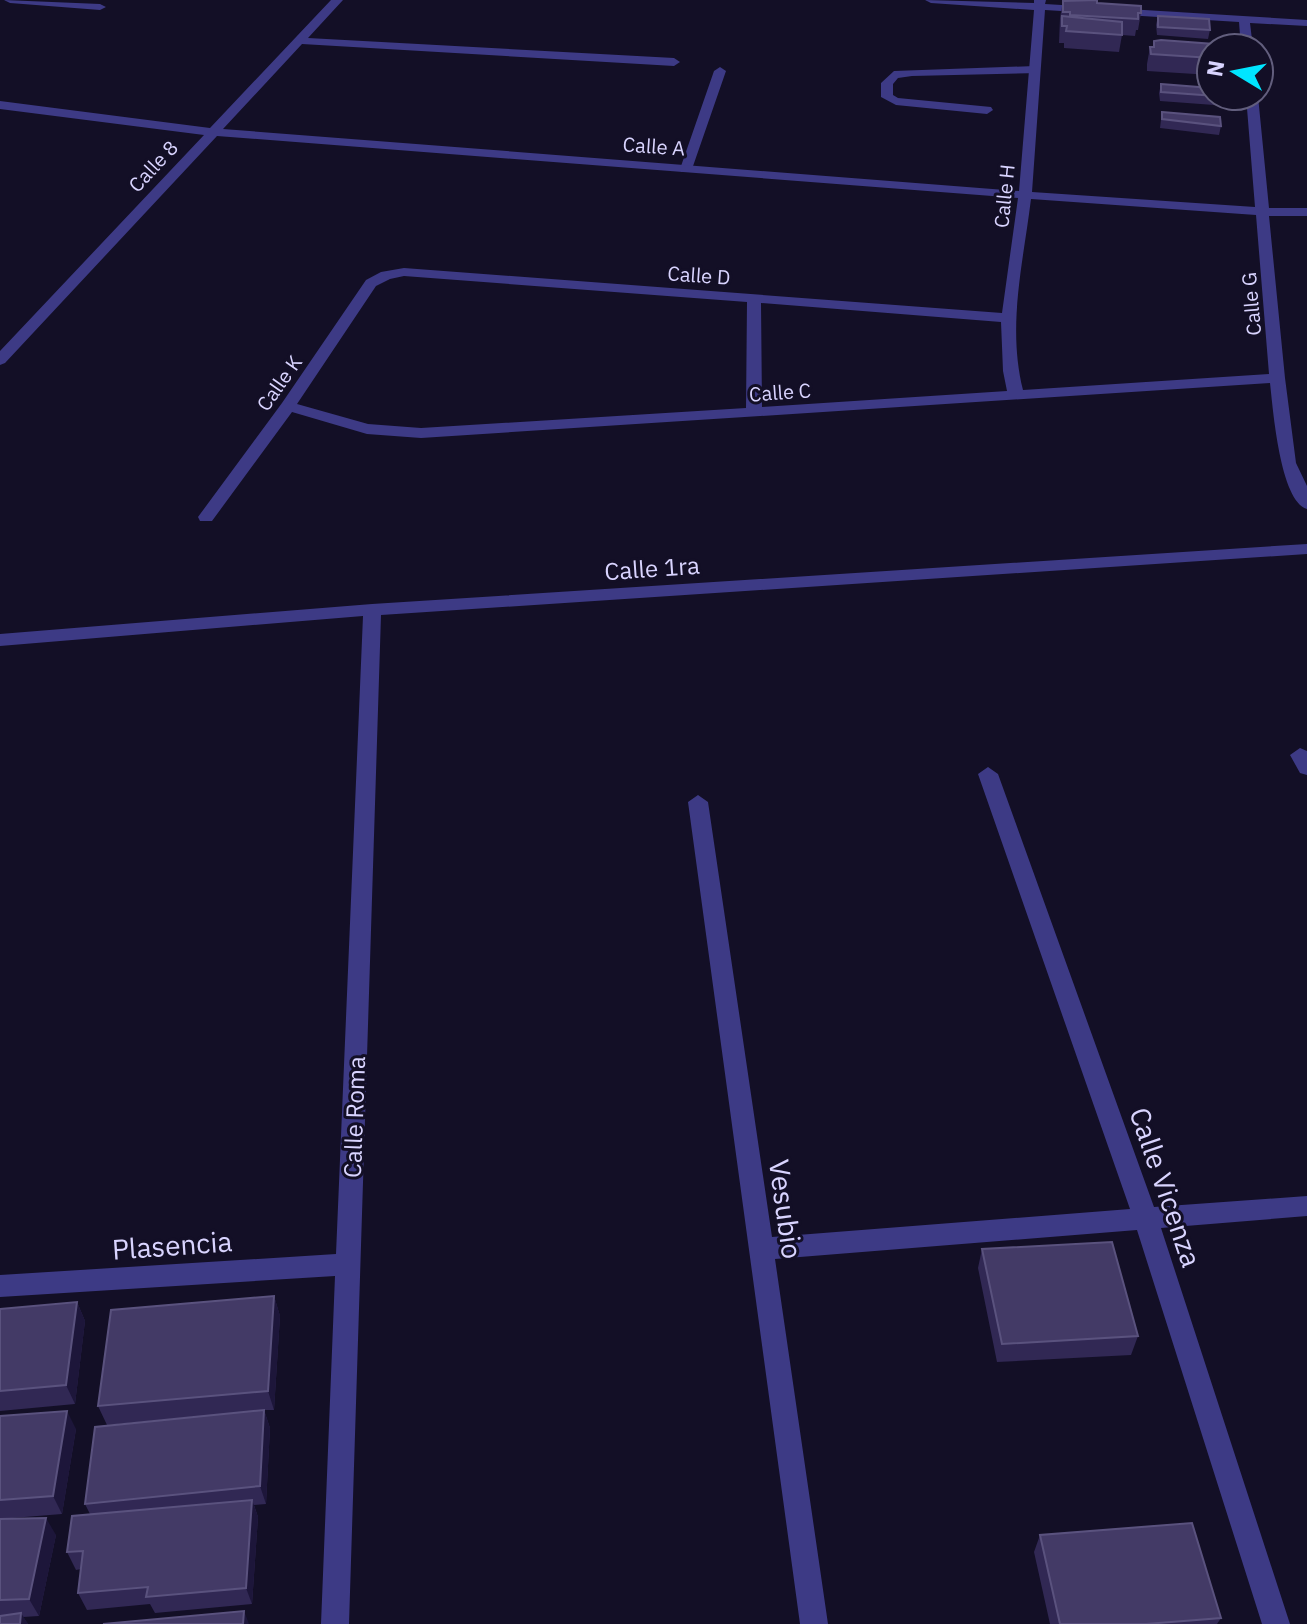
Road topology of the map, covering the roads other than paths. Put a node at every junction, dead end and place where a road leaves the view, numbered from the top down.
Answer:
1 (10, 0) edge
2 (337, 0) edge
3 (931, 0) edge
4 (1040, 3) edge
5 (100, 7) dead end
6 (1244, 19) junction
7 (1307, 23) edge
8 (1245, 32) edge
9 (301, 41) junction
10 (674, 62) dead end
11 (1035, 70) junction
12 (720, 71) dead end
13 (0, 105) edge
14 (987, 110) dead end
15 (1254, 112) edge
16 (213, 132) junction
17 (686, 169) junction
18 (1025, 195) junction
19 (1264, 212) junction
20 (1307, 212) edge
21 (386, 275) joint
22 (754, 299) junction
23 (1009, 318) junction
24 (0, 360) edge
25 (1277, 378) junction
26 (1016, 395) junction
27 (288, 406) junction
28 (754, 414) junction
29 (1307, 504) edge
30 (206, 517) dead end
31 (1307, 549) edge
32 (372, 610) junction
33 (0, 640) edge
34 (988, 774) dead end
35 (698, 802) dead end
36 (1307, 1206) edge
37 (1146, 1219) junction
38 (761, 1249) junction
39 (348, 1264) junction
40 (0, 1286) edge
41 (335, 1624) edge
42 (814, 1624) edge
43 (1276, 1624) edge

1 - 5 street
2 - 9 street, Calle 8
3 - 4 street
4 - 6 street
4 - 11 street, Calle H
6 - 7 street
6 - 8 street
9 - 10 street
9 - 16 street, Calle 8
11 - 14 street
11 - 18 street, Calle H
12 - 17 street
13 - 16 street, Calle A
15 - 19 street, Calle G
16 - 17 street, Calle A
16 - 24 street, Calle 8
17 - 18 street, Calle A
18 - 19 street, Calle A
18 - 23 street, Calle H
19 - 20 street, Calle A
19 - 25 street, Calle G
21 - 22 street, Calle D
21 - 27 street, Calle K
22 - 23 street, Calle D
22 - 28 street
23 - 26 street, Calle H
25 - 26 street, Calle C
25 - 29 street, Calle G
26 - 28 street, Calle C
27 - 28 street, Calle C
27 - 30 street, Calle K
31 - 32 street, Calle 1ra
32 - 33 street, Calle 1ra
32 - 39 street, Calle Roma
34 - 37 street, Calle Vicenza
35 - 38 street, Vesubio
36 - 37 street
37 - 38 street
37 - 43 street, Calle Vicenza
38 - 42 street, Vesubio
39 - 40 street, Plasencia
39 - 41 street, Calle Roma

